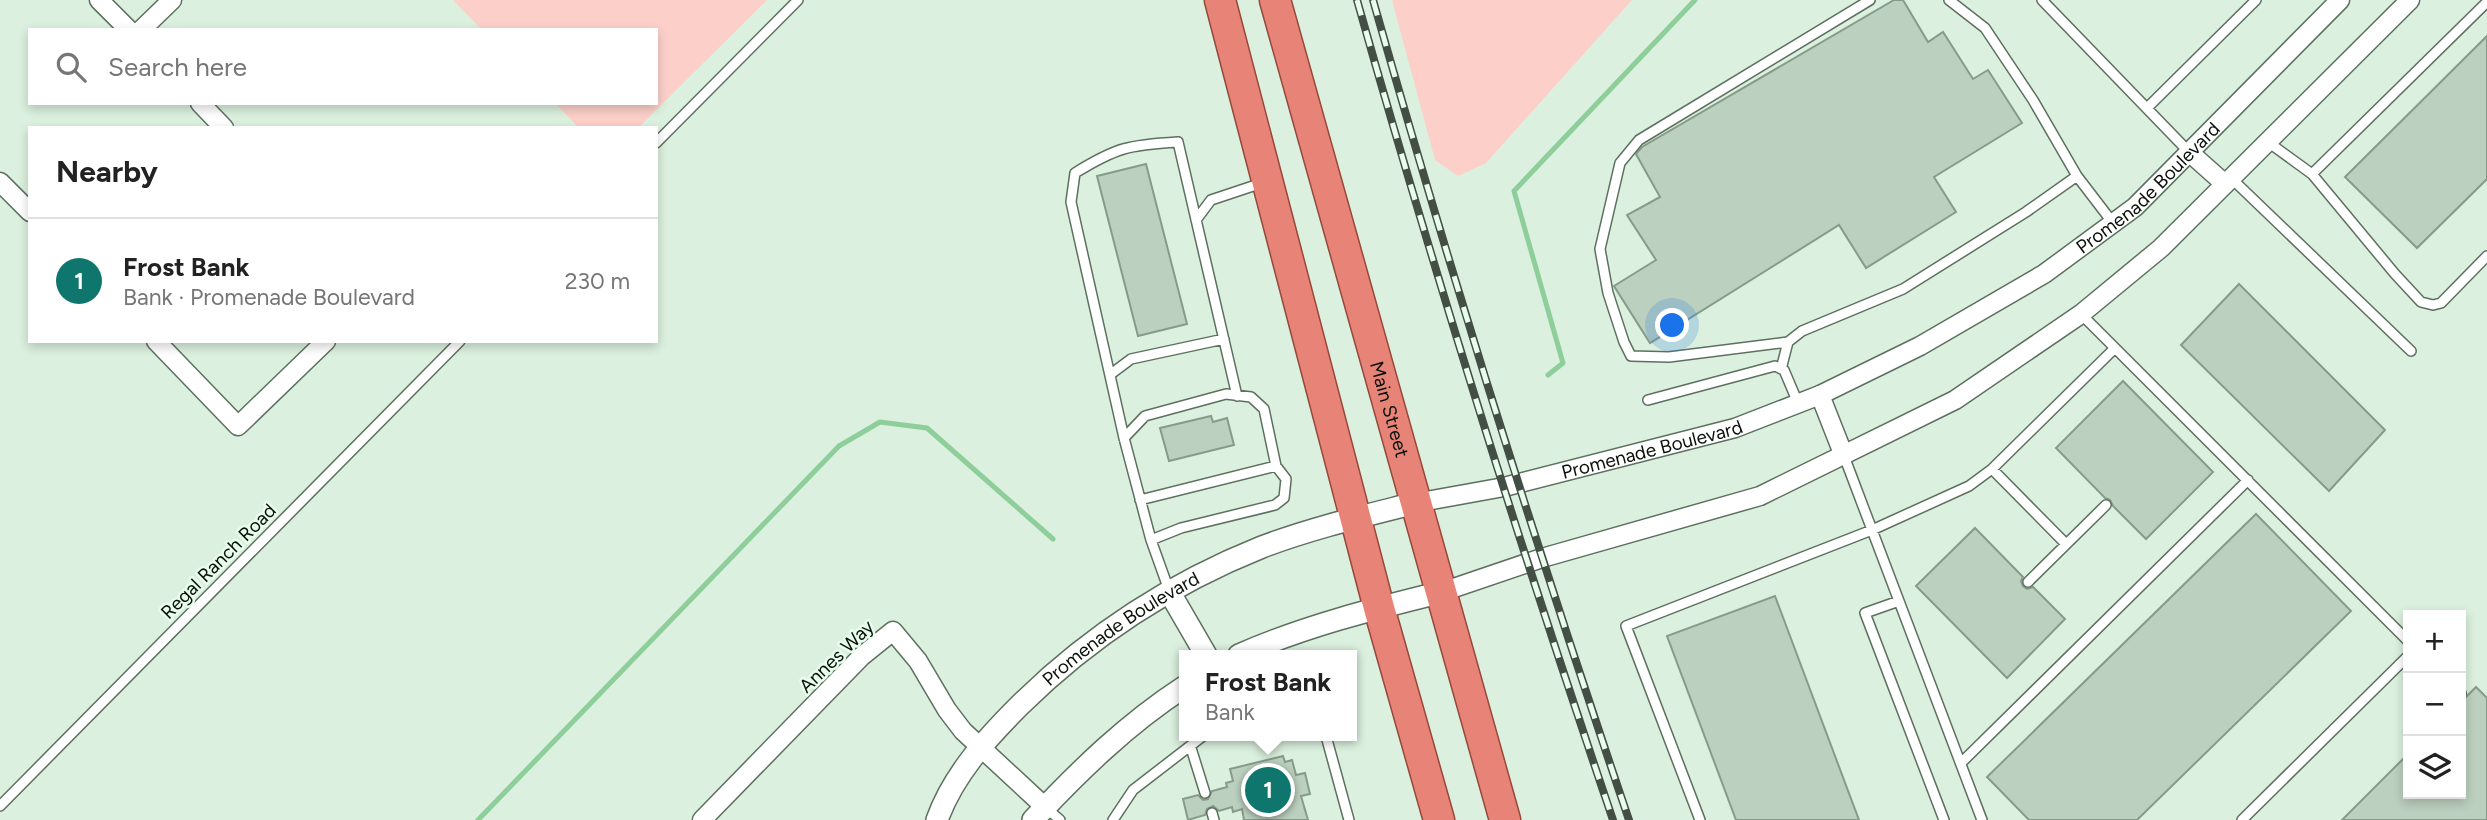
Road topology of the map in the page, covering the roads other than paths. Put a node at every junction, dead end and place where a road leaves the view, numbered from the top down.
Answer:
1 (99, 0) edge
2 (172, 0) edge
3 (798, 0) edge
4 (1220, 0) edge
5 (1275, 0) edge
6 (1870, 0) edge
7 (1949, 0) edge
8 (2042, 0) edge
9 (2256, 0) edge
10 (2340, 0) edge
11 (2410, 0) edge
12 (2487, 2) edge
13 (127, 28) edge
14 (143, 28) edge
15 (202, 105) edge
16 (2147, 108) junction
17 (222, 126) edge
18 (658, 141) edge
19 (2268, 142) junction
20 (2189, 152) junction
21 (2312, 174) junction
22 (2077, 176) junction
23 (1268, 181) junction
24 (2228, 181) junction
25 (0, 182) edge
26 (28, 210) edge
27 (1196, 220) junction
28 (2113, 223) junction
29 (2487, 256) edge
30 (2081, 314) junction
31 (1224, 339) junction
32 (1788, 342) junction
33 (158, 343) edge
34 (324, 343) edge
35 (458, 343) edge
36 (2115, 348) junction
37 (2411, 351) dead end
38 (1781, 369) junction
39 (1111, 374) junction
40 (1820, 395) junction
41 (1237, 396) junction
42 (1648, 400) dead end
43 (1798, 403) junction
44 (1124, 438) junction
45 (1844, 456) junction
46 (1276, 466) junction
47 (1992, 469) junction
48 (2248, 480) junction
49 (1140, 500) junction
50 (1415, 503) junction
51 (2106, 505) dead end
52 (1357, 518) junction
53 (1872, 530) junction
54 (1151, 540) junction
55 (2066, 544) junction
56 (2028, 582) dead end
57 (1442, 592) junction
58 (1170, 593) junction
59 (1899, 601) junction
60 (1379, 608) junction
61 (2403, 636) edge
62 (1203, 650) edge
63 (1251, 650) edge
64 (2403, 661) edge
65 (1179, 691) edge
66 (1198, 741) edge
67 (1327, 741) edge
68 (980, 748) junction
69 (1191, 748) junction
70 (1961, 764) junction
71 (1205, 793) dead end
72 (0, 806) edge
73 (1046, 816) edge
74 (702, 820) edge
75 (937, 820) edge
76 (1113, 820) edge
77 (1349, 820) edge
78 (1439, 820) edge
79 (1505, 820) edge
80 (1700, 820) edge
81 (1944, 820) edge
82 (1982, 820) edge
83 (2242, 820) edge

1 - 13 street
2 - 14 street
3 - 18 lane
4 - 23 highway
5 - 50 highway, Main Street
6 - 32 lane
7 - 22 lane
8 - 16 lane
9 - 16 lane
10 - 20 street, Promenade Boulevard
11 - 19 street
12 - 21 lane
15 - 17 street
16 - 20 lane
19 - 21 lane
19 - 24 street
20 - 24 street
20 - 28 street, Promenade Boulevard
21 - 29 lane
22 - 28 lane
22 - 32 lane
23 - 27 lane
23 - 52 highway
24 - 30 street
24 - 37 lane
25 - 26 street
27 - 31 lane
27 - 39 lane
28 - 40 street, Promenade Boulevard
30 - 36 lane
30 - 45 street
31 - 39 lane
31 - 41 lane
32 - 38 lane
33 - 34 street
35 - 72 lane, Regal Ranch Road
36 - 47 lane
36 - 48 lane
38 - 42 lane
38 - 43 lane
39 - 44 lane
40 - 43 street, Promenade Boulevard
40 - 45 street
41 - 44 lane
41 - 46 lane
43 - 50 street, Promenade Boulevard
44 - 49 lane
45 - 53 lane
45 - 57 street
46 - 49 lane
46 - 54 lane
47 - 53 lane
47 - 55 lane
48 - 61 lane
48 - 70 lane
49 - 54 lane
50 - 52 street, Promenade Boulevard
50 - 57 highway, Main Street
51 - 55 lane
52 - 58 street, Promenade Boulevard
52 - 60 highway
53 - 59 lane
53 - 80 lane
54 - 58 lane
55 - 56 lane
57 - 60 street
57 - 79 highway, Main Street
58 - 62 street
58 - 68 street, Promenade Boulevard
59 - 70 lane
59 - 81 lane
60 - 63 street
60 - 78 highway
64 - 83 lane
65 - 73 street
66 - 69 lane
67 - 77 lane
68 - 73 street, Annes Way
68 - 74 street, Annes Way
68 - 75 street, Promenade Boulevard
69 - 71 lane
69 - 76 lane
70 - 82 lane

